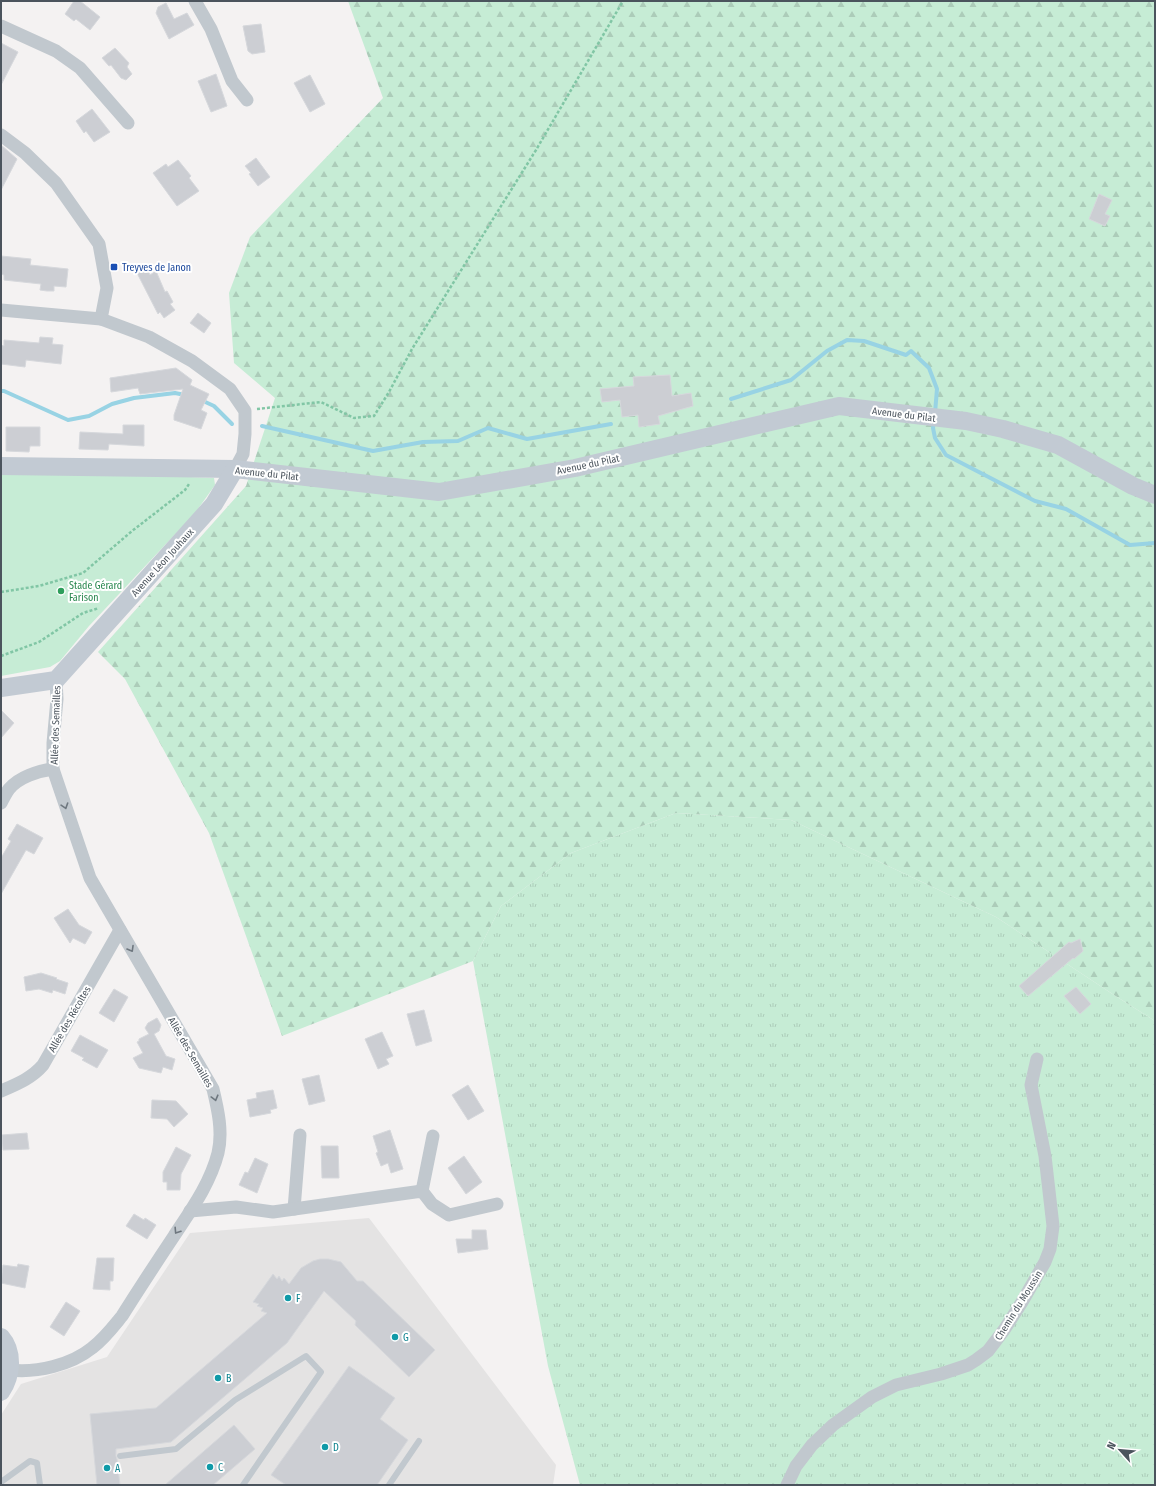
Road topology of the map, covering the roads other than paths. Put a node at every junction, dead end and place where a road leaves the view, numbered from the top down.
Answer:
1 (195, 1) edge
2 (1, 26) edge
3 (247, 100) dead end
4 (128, 123) dead end
5 (1, 135) edge
6 (1, 310) edge
7 (100, 318) junction
8 (1, 466) edge
9 (235, 469) junction
10 (1155, 495) edge
11 (56, 680) junction
12 (1, 688) edge
13 (53, 769) junction
14 (1, 803) edge
15 (120, 930) junction
16 (1036, 1059) dead end
17 (1, 1091) edge
18 (300, 1135) dead end
19 (433, 1136) dead end
20 (422, 1191) junction
21 (498, 1204) dead end
22 (294, 1209) junction
23 (190, 1211) junction
24 (1, 1337) edge
25 (10, 1370) junction
26 (1, 1392) edge
27 (420, 1441) dead end
28 (120, 1456) dead end
29 (1, 1482) edge
30 (40, 1485) edge
31 (243, 1485) edge
32 (389, 1485) edge
33 (787, 1485) edge

1 - 3 street
2 - 4 street
5 - 7 street
6 - 7 street
7 - 9 street
8 - 9 main road, Avenue du Pilat
9 - 10 main road, Avenue du Pilat
9 - 11 main road, Avenue Léon Jouhaux
11 - 12 main road
11 - 13 street, Allée des Semailles
13 - 14 street
13 -> 15 street, Allée des Semailles
15 - 17 street, Allée des Récoltes
15 -> 23 street, Allée des Semailles
16 - 33 street, Chemin du Moussin
18 - 22 street
19 - 20 street
20 - 21 street
20 - 22 street
22 - 23 street
23 -> 25 street, Allée des Semailles
24 - 25 main road
25 - 26 main road
27 - 32 lane
28 - 31 lane
29 - 30 lane

